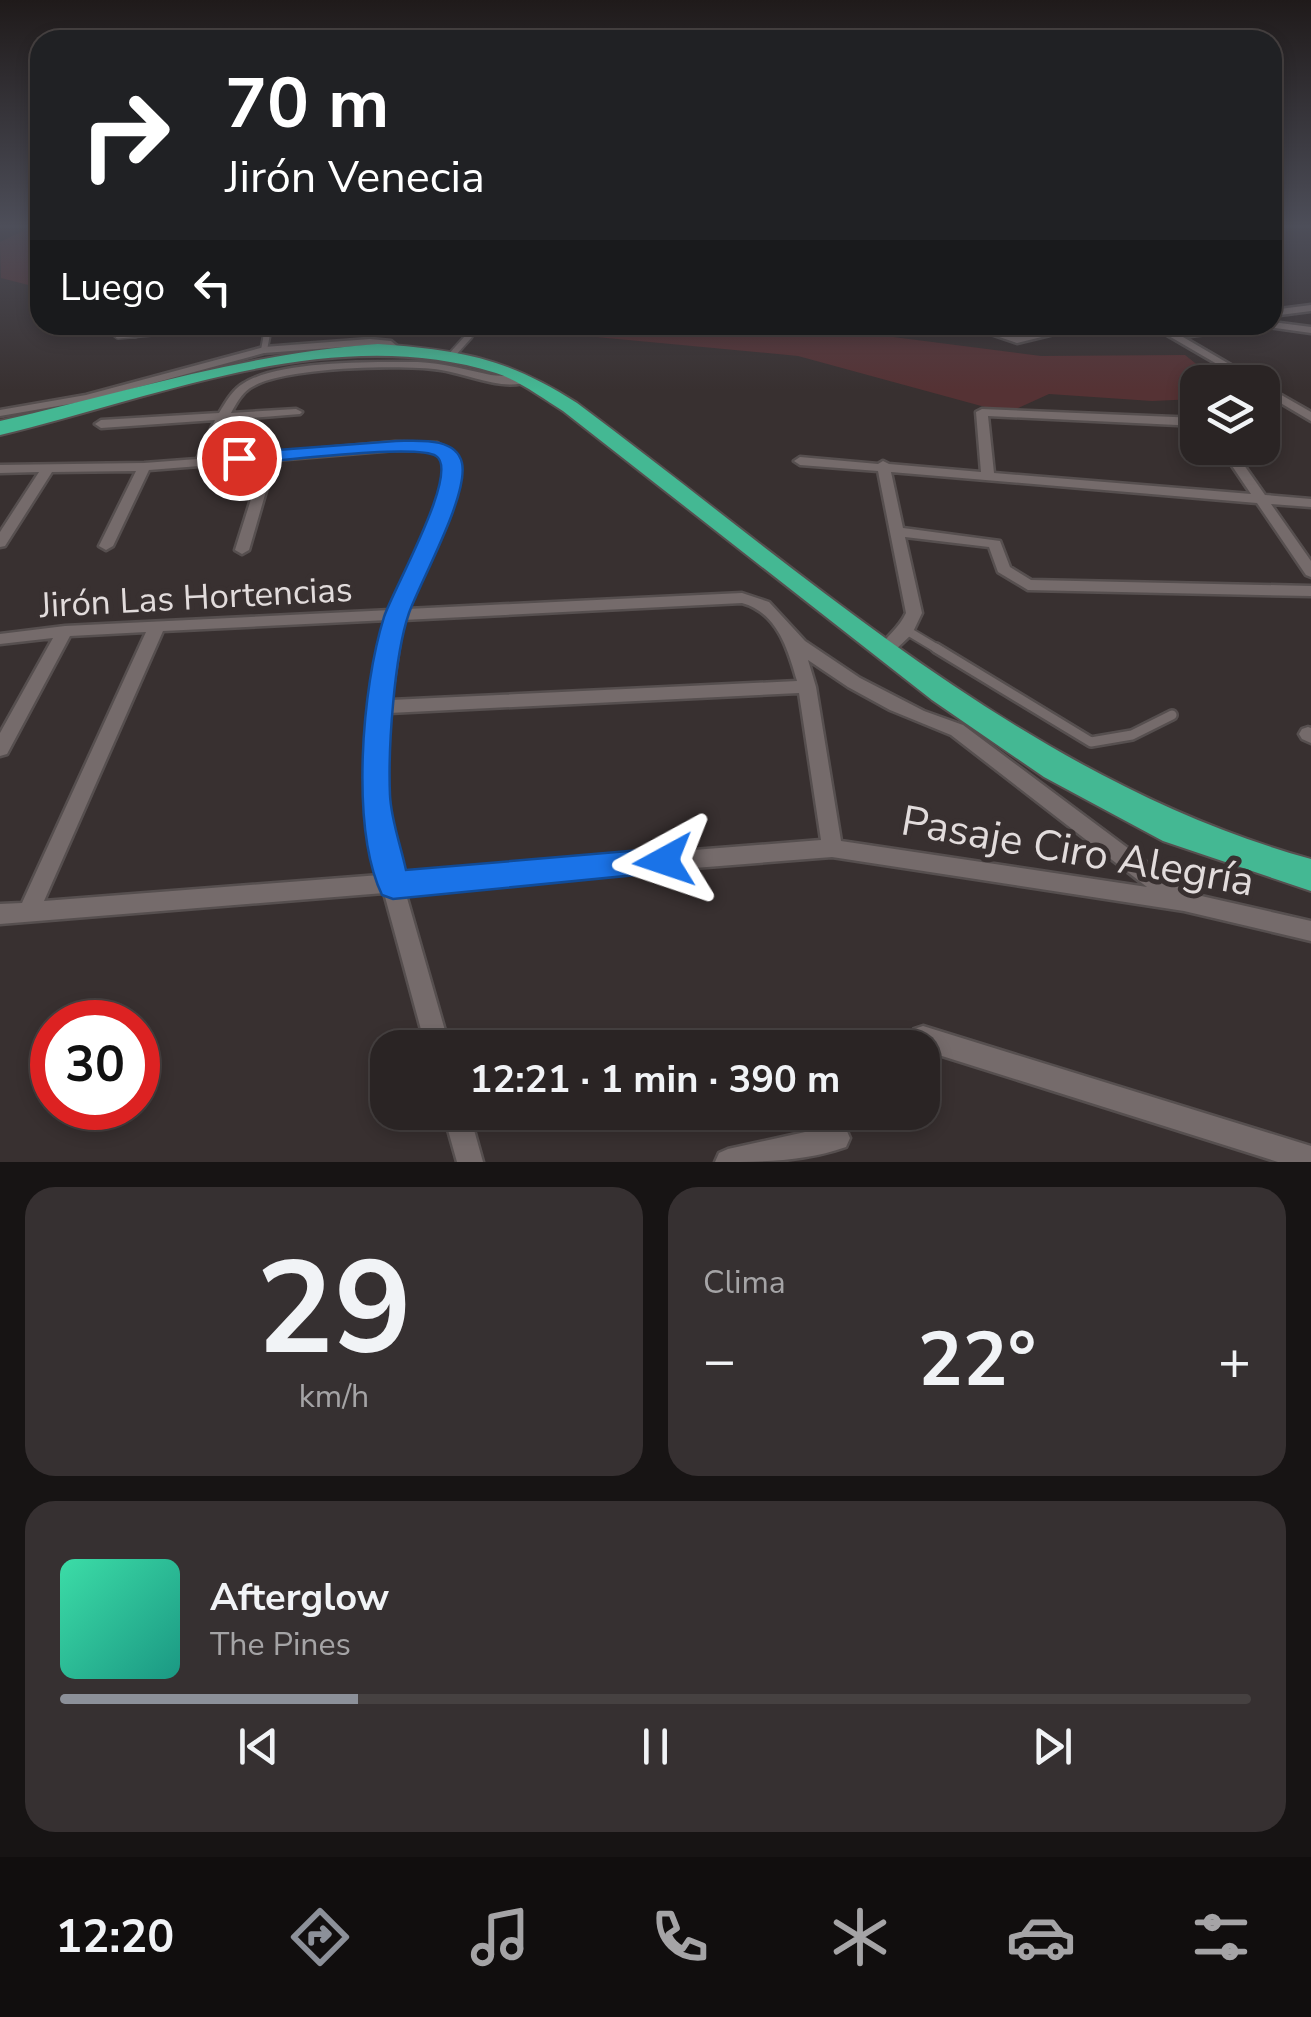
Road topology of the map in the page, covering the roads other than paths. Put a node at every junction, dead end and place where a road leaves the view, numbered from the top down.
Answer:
1 (1311, 308) edge
2 (1282, 312) edge
3 (1282, 326) edge
4 (1311, 330) edge
5 (117, 335) edge
6 (153, 335) edge
7 (267, 335) edge
8 (1001, 335) edge
9 (1037, 335) edge
10 (1172, 335) edge
11 (264, 350) junction
12 (398, 352) junction
13 (1225, 365) edge
14 (526, 380) junction
15 (1280, 398) edge
16 (296, 412) dead end
17 (0, 413) edge
18 (226, 414) junction
19 (1311, 417) edge
20 (1180, 421) edge
21 (100, 424) dead end
22 (0, 428) edge
23 (270, 457) junction
24 (202, 461) junction
25 (800, 461) dead end
26 (1238, 465) edge
27 (144, 466) junction
28 (883, 466) junction
29 (0, 469) edge
30 (47, 470) junction
31 (988, 475) junction
32 (1265, 502) junction
33 (1311, 503) edge
34 (895, 531) junction
35 (0, 543) edge
36 (106, 546) dead end
37 (242, 550) dead end
38 (1311, 572) edge
39 (1311, 591) edge
40 (396, 617) junction
41 (157, 626) junction
42 (906, 630) junction
43 (65, 631) junction
44 (0, 639) edge
45 (796, 644) junction
46 (886, 649) junction
47 (807, 687) junction
48 (381, 706) junction
49 (1172, 716) dead end
50 (0, 749) edge
51 (832, 848) junction
52 (1311, 875) edge
53 (393, 885) junction
54 (1184, 902) junction
55 (29, 910) junction
56 (0, 914) edge
57 (1311, 930) edge
58 (433, 1030) edge
59 (940, 1043) edge
60 (461, 1130) edge
61 (837, 1138) dead end
62 (1311, 1159) edge
63 (470, 1162) edge
64 (728, 1162) edge

1 - 2 street
3 - 4 street
5 - 6 lane
7 - 11 lane
8 - 9 street
10 - 13 street
11 - 12 street
11 - 17 street
12 - 14 highway
12 - 22 highway
14 - 18 street
14 - 46 highway
15 - 19 street
16 - 18 street
18 - 21 street
18 - 24 street
20 - 31 street
23 - 24 street
23 - 37 street
23 - 40 street
24 - 27 street
25 - 28 street
26 - 32 street
27 - 30 street
27 - 36 street
28 - 31 street
28 - 34 street
29 - 30 street
30 - 35 street
31 - 32 street
32 - 33 street
32 - 38 street
34 - 39 street
34 - 42 street
40 - 41 street, Jirón Las Hortencias
40 - 45 street, Jirón Las Hortencias
40 - 48 street
41 - 43 street, Jirón Las Hortencias
41 - 55 street
42 - 46 street
42 - 49 lane
43 - 44 street, Jirón Las Hortencias
43 - 50 street
45 - 47 street
45 - 54 street
46 - 52 highway
47 - 48 street
47 - 51 street
48 - 53 street
51 - 53 street, Pasaje Ciro Alegría
51 - 54 street, Pasaje Ciro Alegría
53 - 55 street, Pasaje Ciro Alegría
53 - 58 street
54 - 57 street, Pasaje Ciro Alegría
55 - 56 street, Pasaje Ciro Alegría
59 - 62 street
60 - 63 street
61 - 64 street

